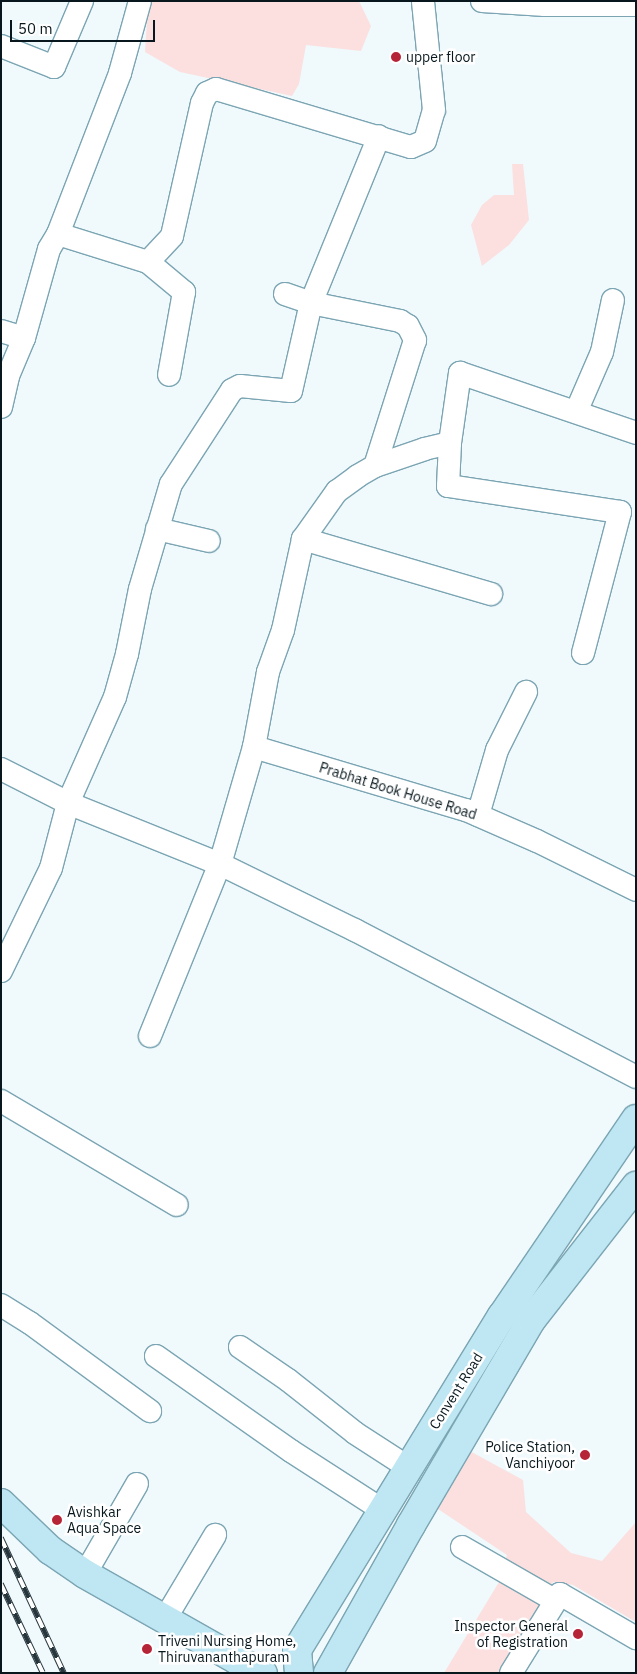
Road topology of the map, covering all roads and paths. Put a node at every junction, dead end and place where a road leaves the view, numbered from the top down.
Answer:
1 (82, 1) edge
2 (140, 1) edge
3 (423, 1) edge
4 (482, 1) edge
5 (636, 5) edge
6 (1, 46) edge
7 (379, 136) junction
8 (58, 234) junction
9 (148, 262) junction
10 (285, 294) dead end
11 (613, 300) dead end
12 (311, 303) junction
13 (1, 331) edge
14 (24, 338) junction
15 (169, 375) dead end
16 (1, 407) edge
17 (576, 412) junction
18 (636, 433) edge
19 (450, 443) junction
20 (375, 466) junction
21 (157, 529) junction
22 (303, 539) junction
23 (210, 541) dead end
24 (491, 594) dead end
25 (583, 653) dead end
26 (526, 692) dead end
27 (254, 747) junction
28 (1, 769) edge
29 (68, 803) junction
30 (478, 815) junction
31 (220, 864) junction
32 (636, 890) edge
33 (8, 942) edge
34 (1, 971) edge
35 (150, 1036) dead end
36 (636, 1077) edge
37 (1, 1101) edge
38 (636, 1119) edge
39 (636, 1186) edge
40 (177, 1205) dead end
41 (1, 1306) edge
42 (240, 1347) dead end
43 (156, 1356) dead end
44 (150, 1411) dead end
45 (409, 1468) junction
46 (137, 1484) dead end
47 (1, 1503) edge
48 (384, 1511) junction
49 (215, 1535) dead end
50 (462, 1547) dead end
51 (85, 1574) junction
52 (556, 1601) junction
53 (165, 1619) junction
54 (636, 1638) edge
55 (263, 1673) edge
56 (299, 1673) edge
57 (328, 1673) edge
58 (511, 1673) edge

1 - 6 street
2 - 8 street
3 - 7 street
4 - 5 street
7 - 9 street
7 - 12 street
8 - 9 street
8 - 14 street
9 - 15 street
10 - 12 street
11 - 17 street
12 - 20 street
12 - 21 street
13 - 14 street
14 - 16 street
17 - 18 street
17 - 19 street
19 - 20 street
19 - 25 street
20 - 22 street
21 - 23 street
21 - 29 street
22 - 24 street
22 - 27 street
26 - 30 street
27 - 30 street, Prabhat Book House Road
27 - 31 street
28 - 29 street
29 - 31 street
29 - 33 street
30 - 32 street, Prabhat Book House Road
31 - 35 street
31 - 36 street
33 - 34 street
37 - 40 street
38 - 45 main road, Convent Road
39 - 57 main road
41 - 44 street
42 - 45 street
43 - 48 street
45 - 48 main road, Convent Road
46 - 51 street
47 - 51 main road
48 - 56 main road, Convent Road
49 - 53 street
50 - 52 street
51 - 53 main road
52 - 54 street
52 - 58 street
53 - 55 main road

